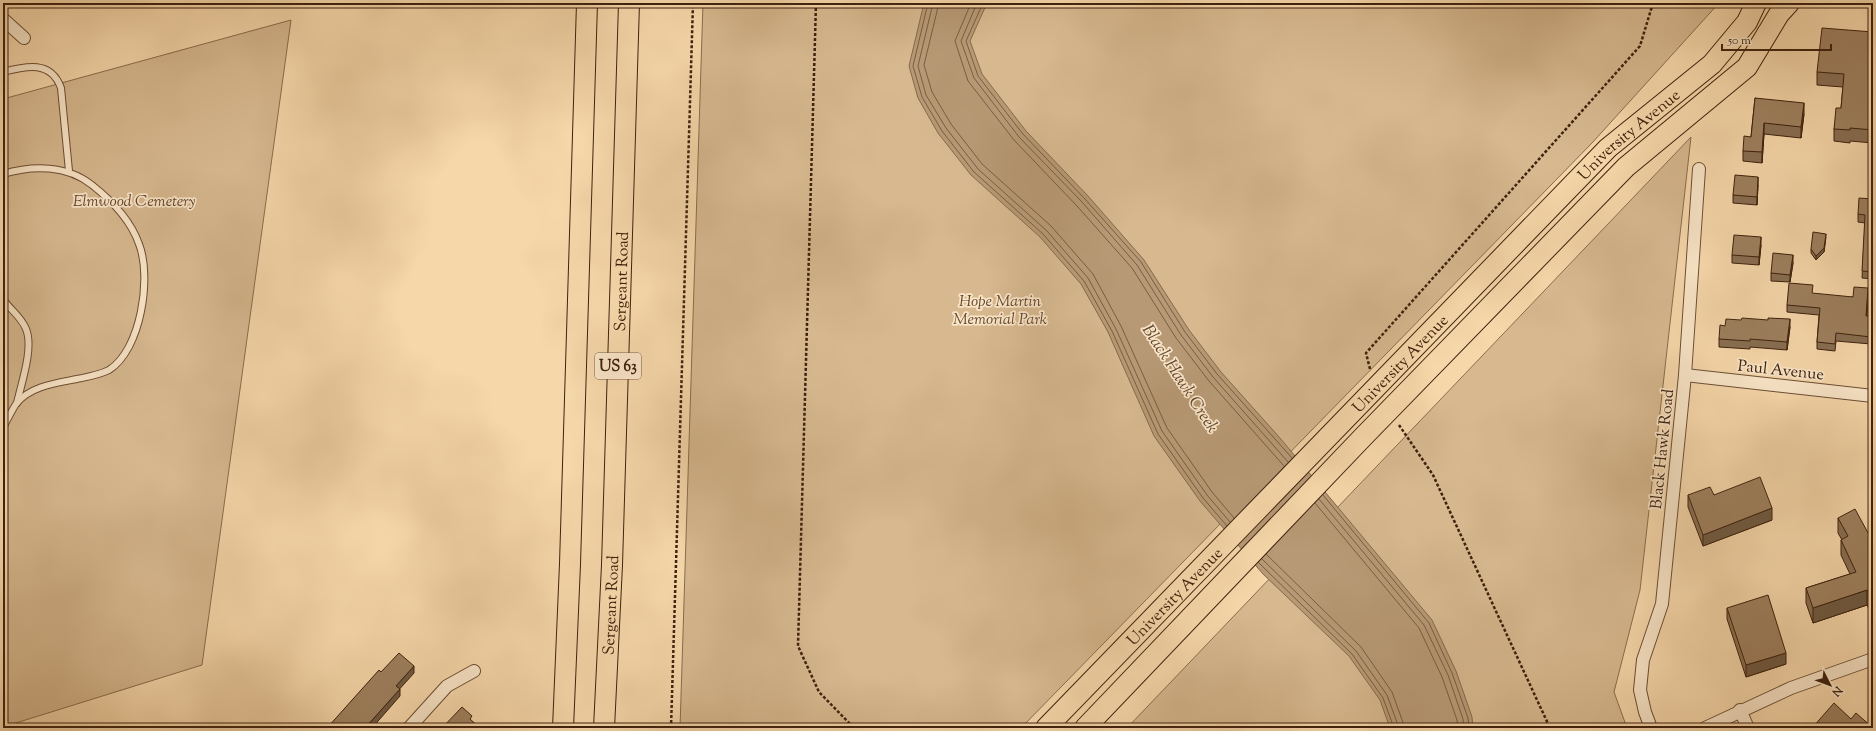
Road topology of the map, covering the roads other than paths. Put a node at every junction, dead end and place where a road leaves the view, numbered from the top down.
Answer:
1 (587, 3) edge
2 (629, 3) edge
3 (1756, 3) edge
4 (1789, 3) edge
5 (3, 19) edge
6 (24, 38) dead end
7 (3, 72) edge
8 (1699, 169) dead end
9 (68, 171) junction
10 (3, 174) edge
11 (3, 299) edge
12 (1685, 375) junction
13 (1873, 396) edge
14 (17, 403) junction
15 (3, 428) edge
16 (1873, 659) edge
17 (474, 671) dead end
18 (1740, 710) junction
19 (408, 728) edge
20 (563, 728) edge
21 (604, 728) edge
22 (1046, 728) edge
23 (1085, 728) edge
24 (1652, 728) edge
25 (1705, 728) edge
26 (1748, 728) edge

1 - 20 main road, US 63
2 - 21 main road, Sergeant Road / US 63
3 - 22 main road, University Avenue
4 - 23 main road, University Avenue
5 - 6 street
7 - 9 lane
8 - 12 street, Black Hawk Road
9 - 10 lane
9 - 14 lane
11 - 14 lane
12 - 13 street, Paul Avenue
12 - 24 street, Black Hawk Road
14 - 15 lane
16 - 18 street
17 - 19 street
18 - 25 street
18 - 26 street

